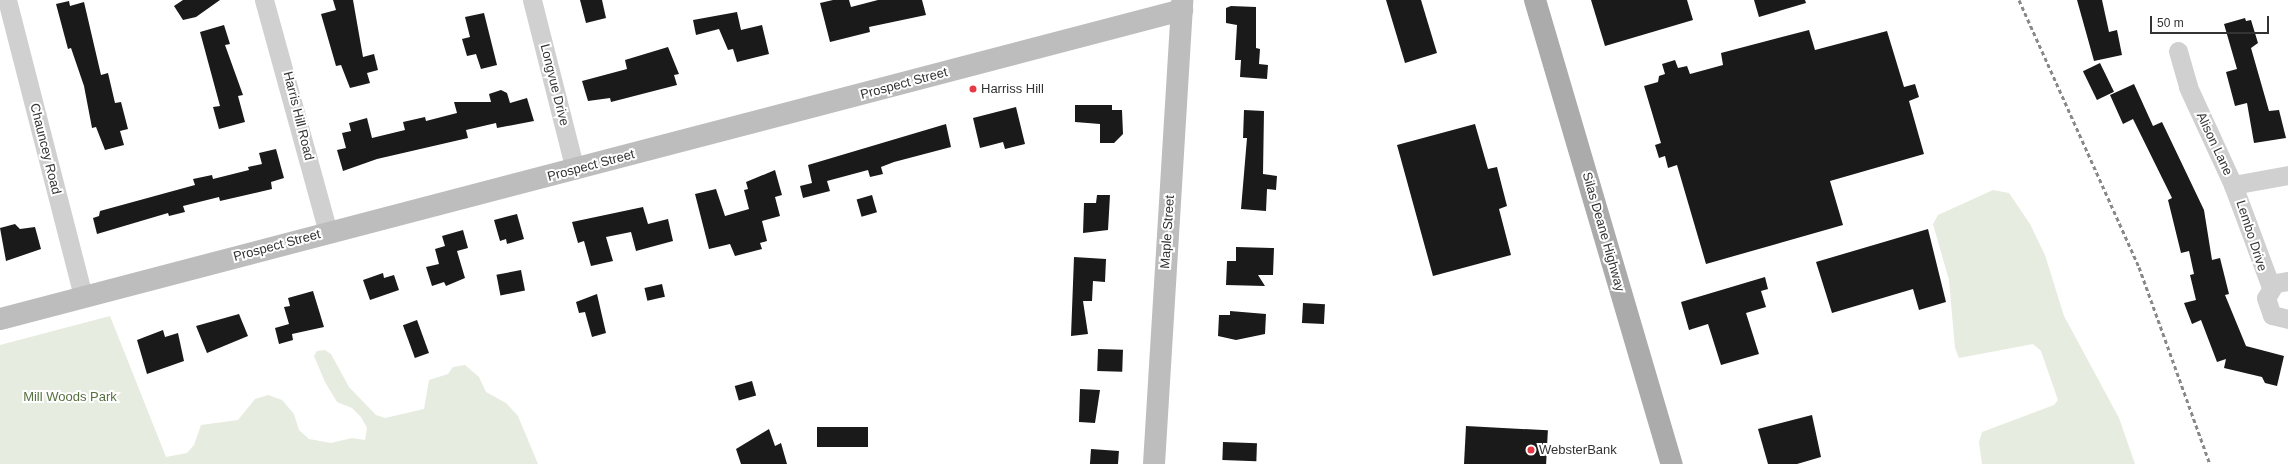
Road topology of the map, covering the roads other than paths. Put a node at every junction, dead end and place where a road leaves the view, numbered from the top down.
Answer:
1 (6, 0) edge
2 (264, 0) edge
3 (532, 0) edge
4 (1535, 0) edge
5 (1182, 5) edge
6 (2178, 51) dead end
7 (575, 170) junction
8 (2288, 175) edge
9 (2233, 185) junction
10 (328, 233) junction
11 (2279, 284) edge
12 (83, 297) junction
13 (0, 319) edge
14 (2288, 319) edge
15 (1154, 464) edge
16 (1672, 464) edge

1 - 12 street, Chauncey Road
2 - 10 street, Harris Hill Road
3 - 7 street, Longvue Drive
4 - 16 main road, Silas Deane Highway
5 - 7 main road, Prospect Street
5 - 15 main road, Maple Street
6 - 9 street, Alison Lane
7 - 10 main road, Prospect Street
8 - 9 street, Alison Lane
9 - 11 street, Lembo Drive
10 - 12 main road, Prospect Street
11 - 14 street, Lembo Drive
12 - 13 main road, Prospect Street

